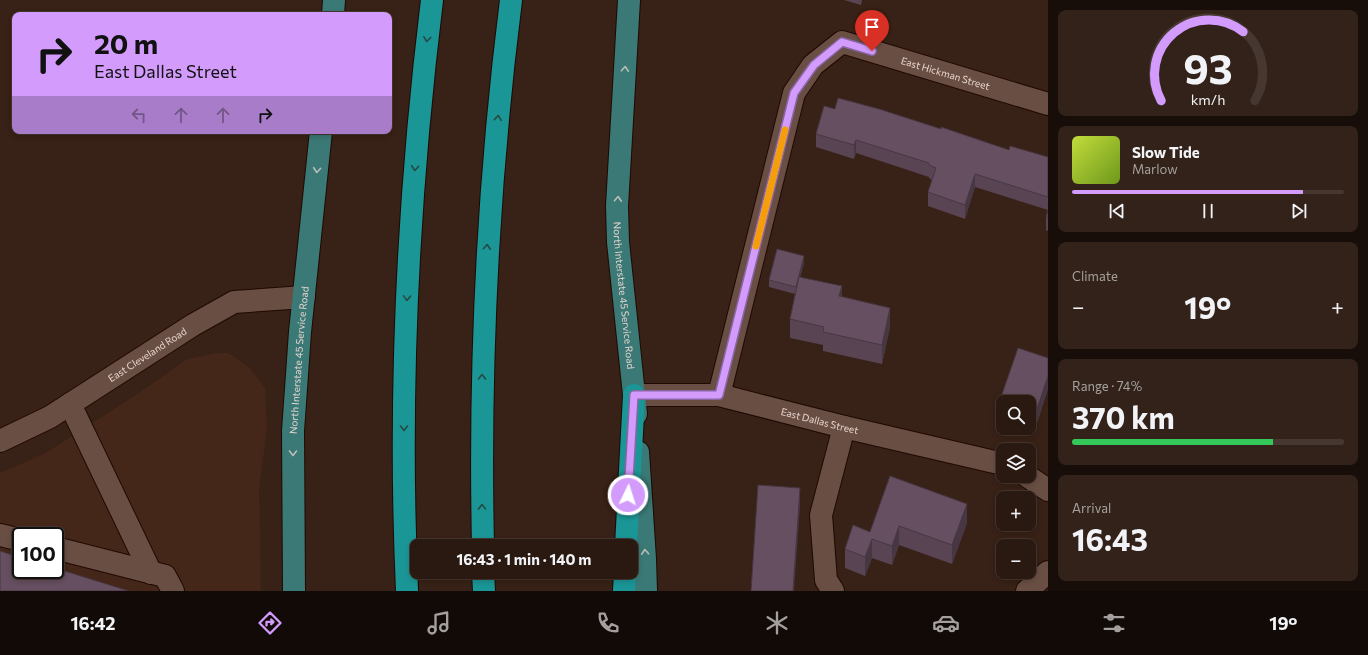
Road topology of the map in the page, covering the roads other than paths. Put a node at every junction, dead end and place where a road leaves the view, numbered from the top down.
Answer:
1 (334, 0) edge
2 (432, 0) edge
3 (511, 0) edge
4 (629, 0) edge
5 (333, 12) edge
6 (1048, 104) edge
7 (320, 134) edge
8 (304, 297) junction
9 (634, 395) junction
10 (719, 395) junction
11 (70, 404) junction
12 (844, 427) junction
13 (0, 442) edge
14 (996, 462) edge
15 (1036, 482) edge
16 (1048, 490) edge
17 (0, 535) edge
18 (12, 538) edge
19 (483, 539) edge
20 (626, 539) edge
21 (64, 550) edge
22 (151, 572) junction
23 (1048, 572) edge
24 (483, 579) edge
25 (625, 579) edge
26 (173, 591) edge
27 (294, 591) edge
28 (406, 591) edge
29 (484, 591) edge
30 (624, 591) edge
31 (646, 591) edge
32 (832, 591) edge
33 (1027, 591) edge

1 - 5 main road
2 -> 28 highway
19 -> 3 highway
9 -> 4 main road, North Interstate 45 Service Road
6 - 10 street, East Hickman Street
7 -> 8 main road, North Interstate 45 Service Road
8 - 11 street, East Cleveland Road
8 -> 27 main road, North Interstate 45 Service Road
9 - 10 street, East Dallas Street
9 - 20 highway
31 -> 9 main road, North Interstate 45 Service Road
10 - 12 street, East Dallas Street
11 - 13 street, East Cleveland Road
11 - 22 street
12 - 14 street, East Dallas Street
12 - 32 street
15 - 16 street
17 - 18 street
21 - 22 street
22 - 26 street
23 - 33 street
24 - 29 highway
25 - 30 highway

